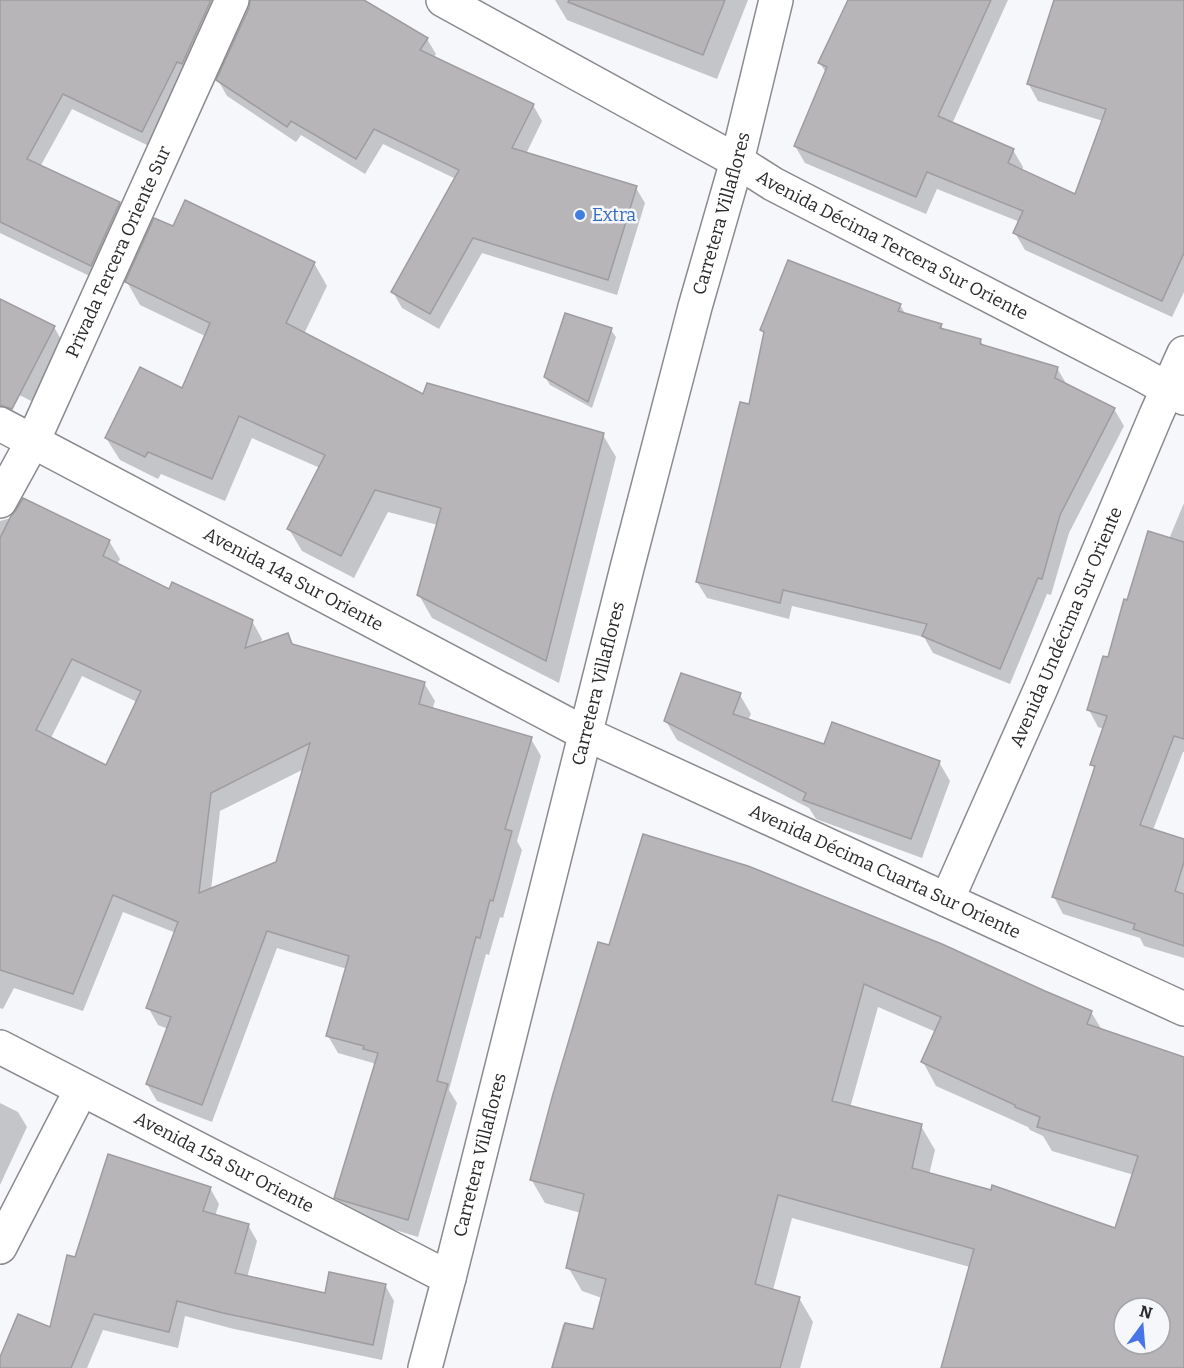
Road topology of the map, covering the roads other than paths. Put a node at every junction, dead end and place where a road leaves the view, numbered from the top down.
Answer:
1 (232, 0) edge
2 (443, 0) edge
3 (776, 0) edge
4 (737, 161) junction
5 (1184, 354) edge
6 (1176, 394) edge
7 (0, 424) edge
8 (33, 441) junction
9 (0, 501) edge
10 (586, 735) junction
11 (947, 900) junction
12 (1184, 1009) edge
13 (0, 1047) edge
14 (81, 1090) junction
15 (0, 1247) edge
16 (450, 1278) junction
17 (425, 1368) edge

1 - 8 street, Privada Tercera Oriente Sur
2 - 4 street, Avenida Décima Tercera Sur Oriente
3 - 4 street, Carretera Villaflores
4 - 6 street, Avenida Décima Tercera Sur Oriente
4 - 10 street, Carretera Villaflores
5 - 6 street, Avenida Undécima Sur Oriente
6 - 11 street, Avenida Undécima Sur Oriente
7 - 8 street, Avenida 14a Sur Oriente
8 - 9 street, Privada Tercera Oriente Sur
8 - 10 street, Avenida 14a Sur Oriente
10 - 11 street, Avenida Décima Cuarta Sur Oriente
10 - 16 street, Carretera Villaflores
11 - 12 street, Avenida Décima Cuarta Sur Oriente
13 - 14 street, Avenida 15a Sur Oriente
14 - 15 street
14 - 16 street, Avenida 15a Sur Oriente
16 - 17 street, Carretera Villaflores

